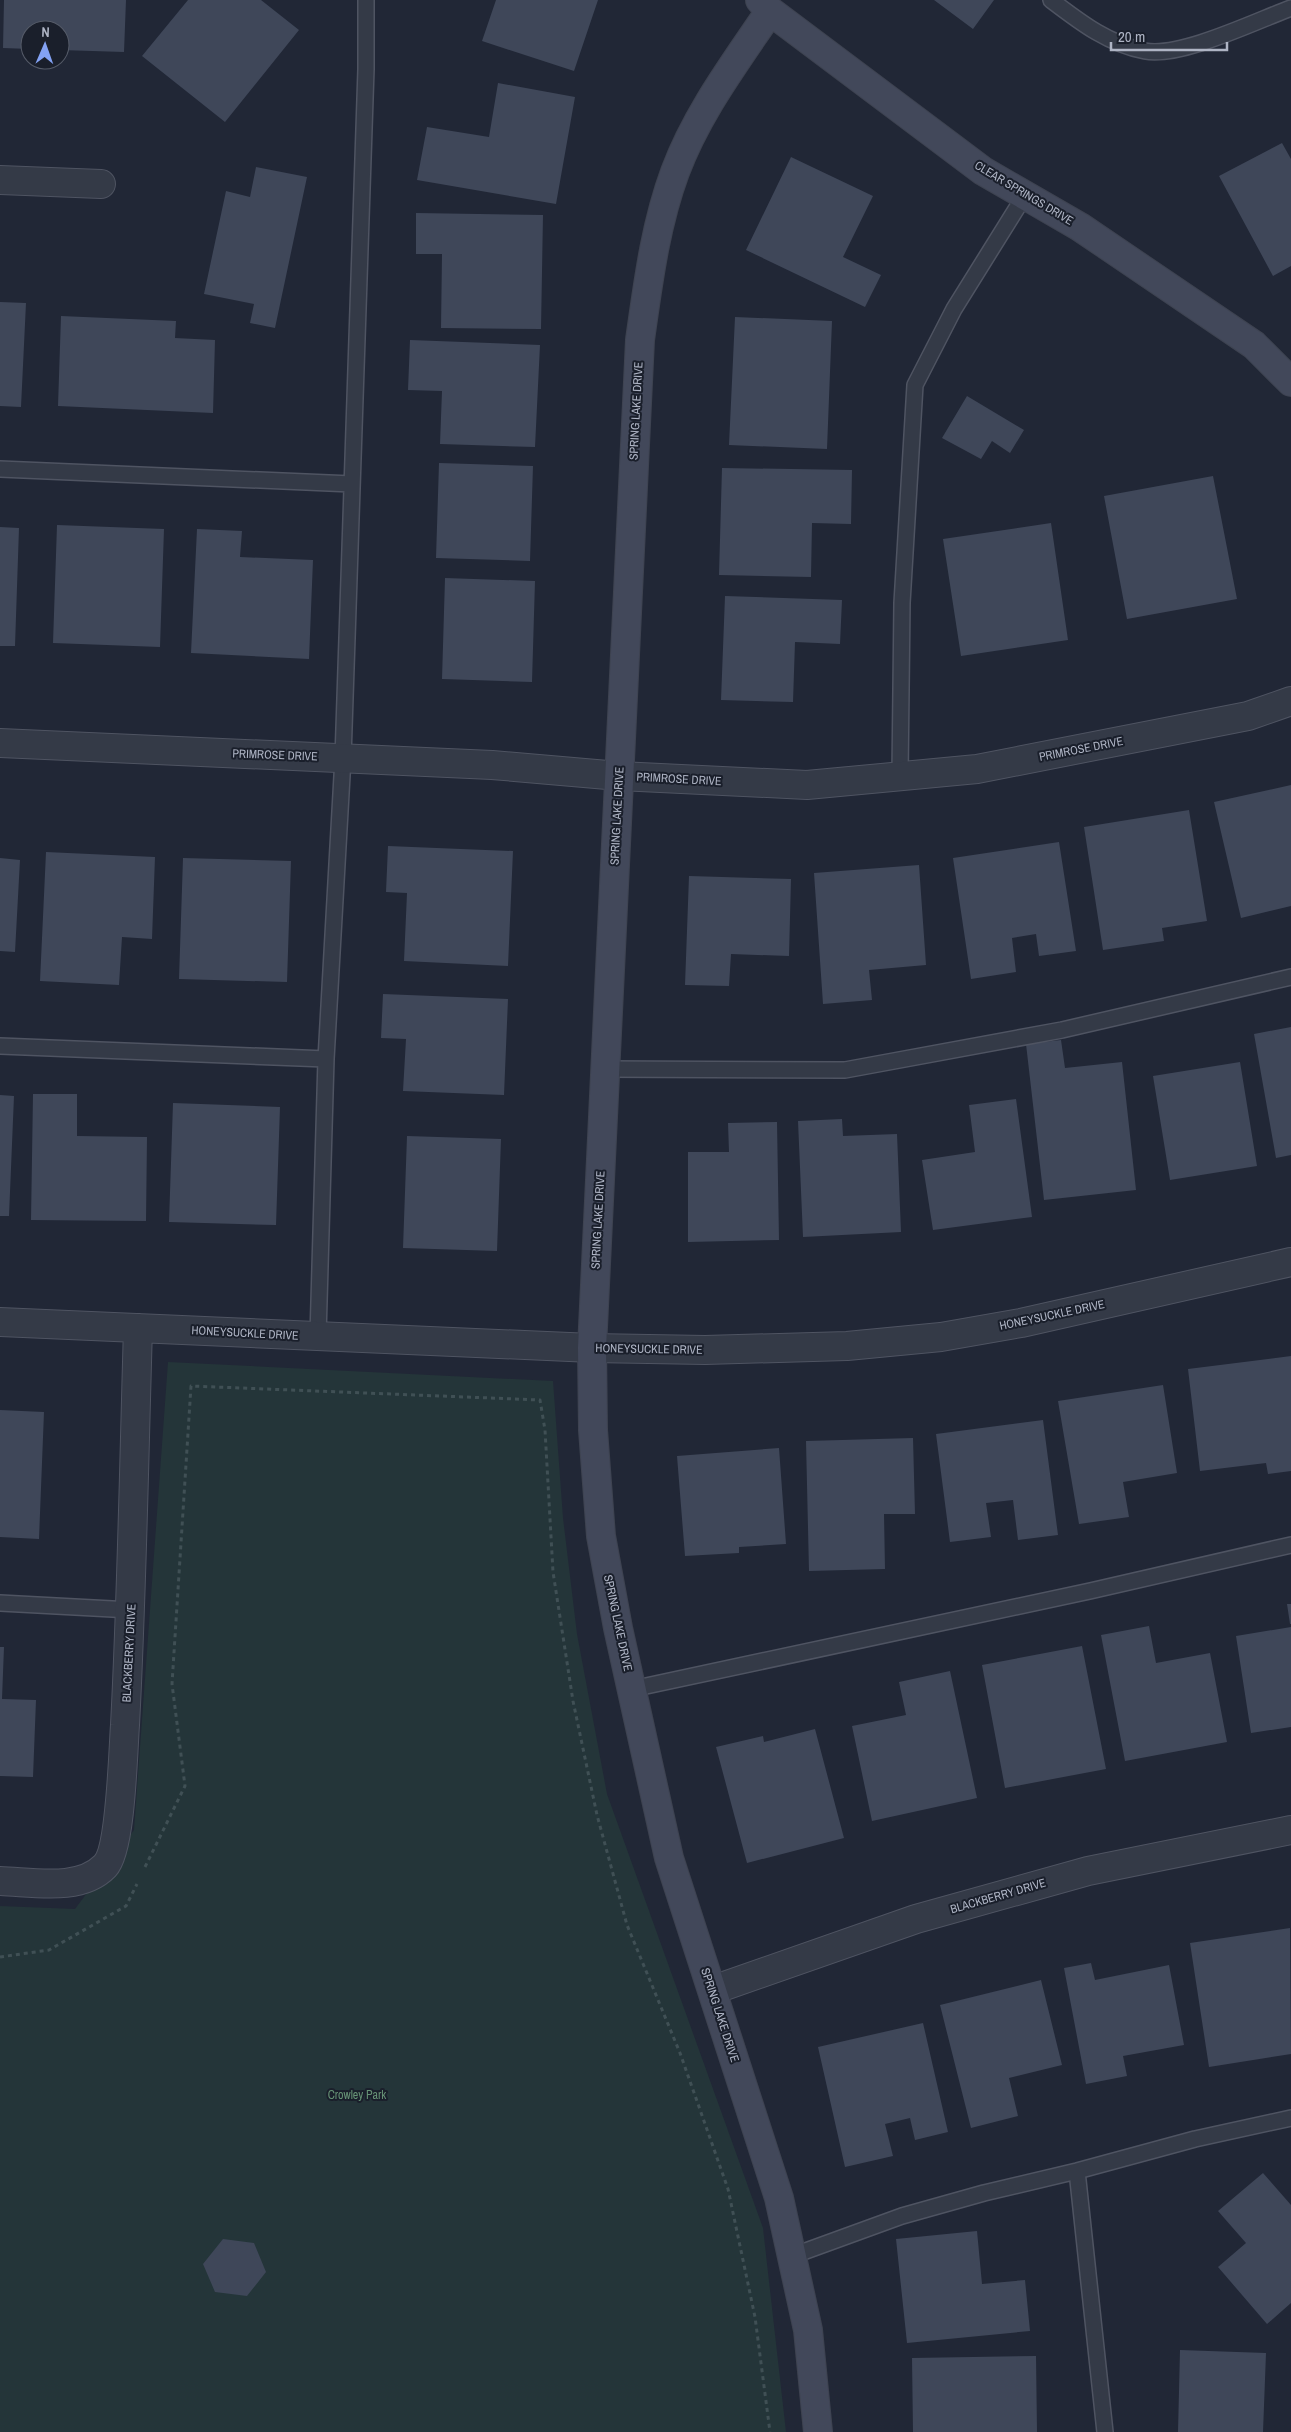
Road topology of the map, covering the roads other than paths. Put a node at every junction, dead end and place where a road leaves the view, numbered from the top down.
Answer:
1 (366, 0) edge
2 (1051, 0) edge
3 (770, 4) edge
4 (1291, 8) edge
5 (0, 180) edge
6 (101, 184) dead end
7 (1025, 195) junction
8 (1291, 382) edge
9 (0, 469) edge
10 (352, 484) junction
11 (1291, 701) edge
12 (0, 744) edge
13 (343, 758) junction
14 (619, 776) junction
15 (900, 776) junction
16 (1291, 977) edge
17 (0, 1046) edge
18 (326, 1059) junction
19 (606, 1069) junction
20 (1291, 1262) edge
21 (0, 1322) edge
22 (138, 1328) junction
23 (318, 1336) junction
24 (592, 1348) junction
25 (1291, 1545) edge
26 (0, 1603) edge
27 (131, 1610) junction
28 (632, 1688) junction
29 (1291, 1830) edge
30 (0, 1881) edge
31 (713, 1990) junction
32 (1291, 2118) edge
33 (1077, 2171) junction
34 (792, 2256) junction
35 (818, 2432) edge
36 (1105, 2432) edge

1 - 10 lane
2 - 4 lane
3 - 7 street, CLEAR SPRINGS DRIVE
3 - 14 street, SPRING LAKE DRIVE
5 - 6 street
7 - 8 street, CLEAR SPRINGS DRIVE
7 - 15 lane
9 - 10 lane
10 - 13 lane
11 - 15 street, PRIMROSE DRIVE
12 - 13 street, PRIMROSE DRIVE
13 - 14 street, PRIMROSE DRIVE
13 - 18 lane
14 - 15 street, PRIMROSE DRIVE
14 - 19 street, SPRING LAKE DRIVE
16 - 19 lane
17 - 18 lane
18 - 23 lane
19 - 24 street, SPRING LAKE DRIVE
20 - 24 street, HONEYSUCKLE DRIVE
21 - 22 street, HONEYSUCKLE DRIVE
22 - 23 street, HONEYSUCKLE DRIVE
22 - 27 street, BLACKBERRY DRIVE
23 - 24 street, HONEYSUCKLE DRIVE
24 - 28 street, SPRING LAKE DRIVE
25 - 28 lane
26 - 27 lane
27 - 30 street, BLACKBERRY DRIVE
28 - 31 street, SPRING LAKE DRIVE
29 - 31 street, BLACKBERRY DRIVE
31 - 34 street, SPRING LAKE DRIVE
32 - 33 lane
33 - 34 lane
33 - 36 lane
34 - 35 street, SPRING LAKE DRIVE

